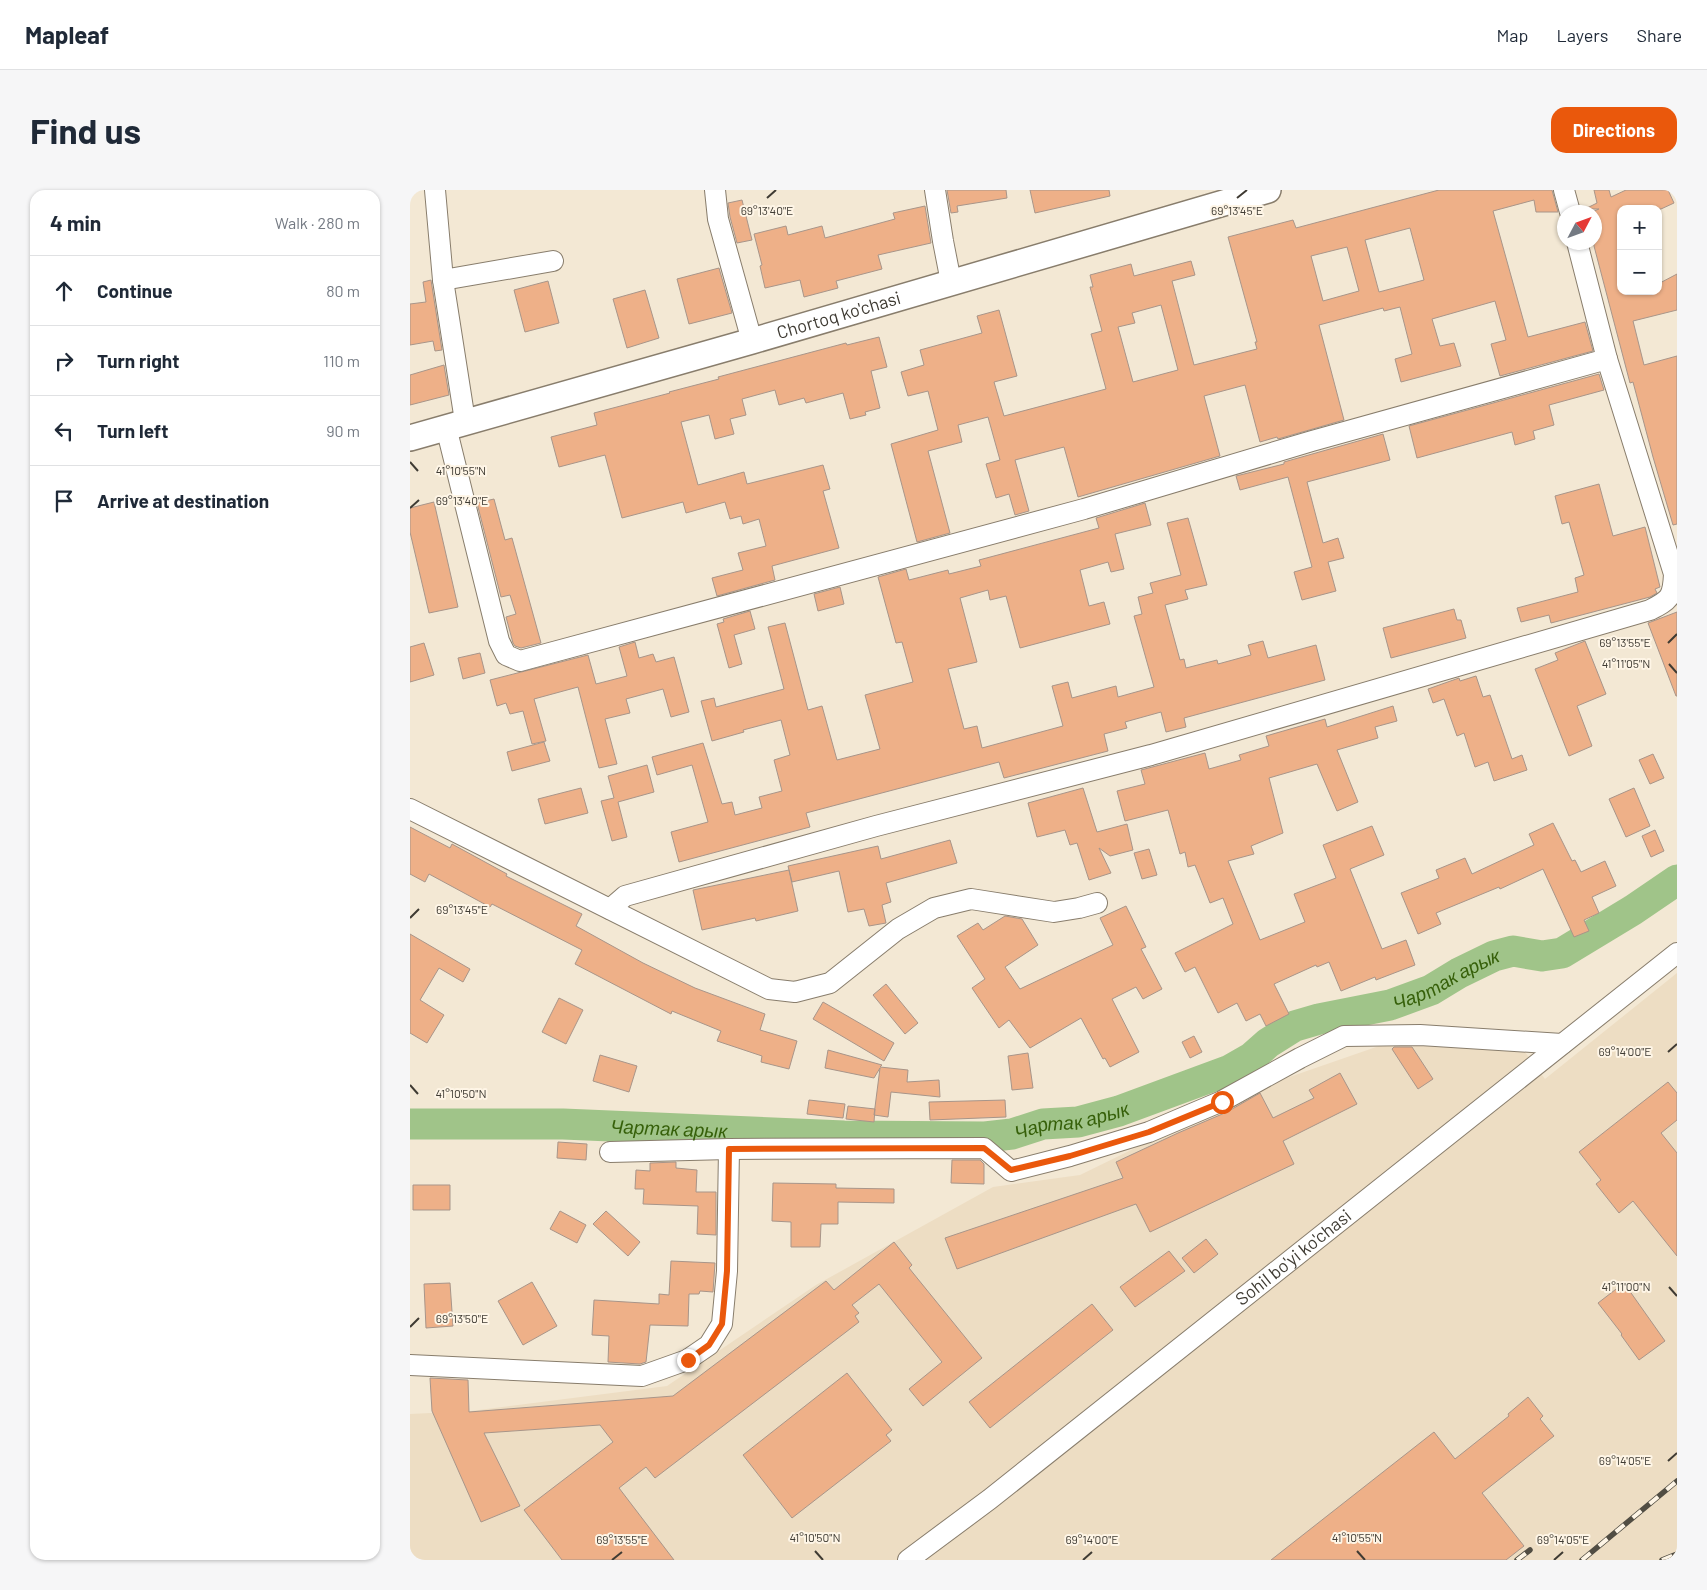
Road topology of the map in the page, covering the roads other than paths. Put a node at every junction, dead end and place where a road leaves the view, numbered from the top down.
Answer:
1 (435, 190) edge
2 (715, 190) edge
3 (935, 190) edge
4 (1268, 190) edge
5 (1564, 190) edge
6 (1568, 205) edge
7 (1580, 250) edge
8 (552, 260) dead end
9 (443, 280) junction
10 (951, 282) junction
11 (752, 340) junction
12 (1608, 359) junction
13 (456, 424) junction
14 (410, 438) edge
15 (410, 808) edge
16 (1097, 902) dead end
17 (610, 909) junction
18 (1677, 954) edge
19 (1562, 1044) junction
20 (729, 1149) junction
21 (610, 1152) dead end
22 (410, 1365) edge
23 (908, 1560) edge

1 - 9 street
2 - 11 street
3 - 10 street
4 - 10 street, Chortoq ko'chasi
5 - 6 street
7 - 12 street
8 - 9 street
9 - 13 street
10 - 11 street, Chortoq ko'chasi
11 - 13 street, Chortoq ko'chasi
12 - 13 street
12 - 17 street
13 - 14 street, Chortoq ko'chasi
15 - 17 street
16 - 17 street
18 - 19 street, Sohil bo'yi ko'chasi
19 - 20 street
19 - 23 street, Sohil bo'yi ko'chasi
20 - 21 street
20 - 22 street

